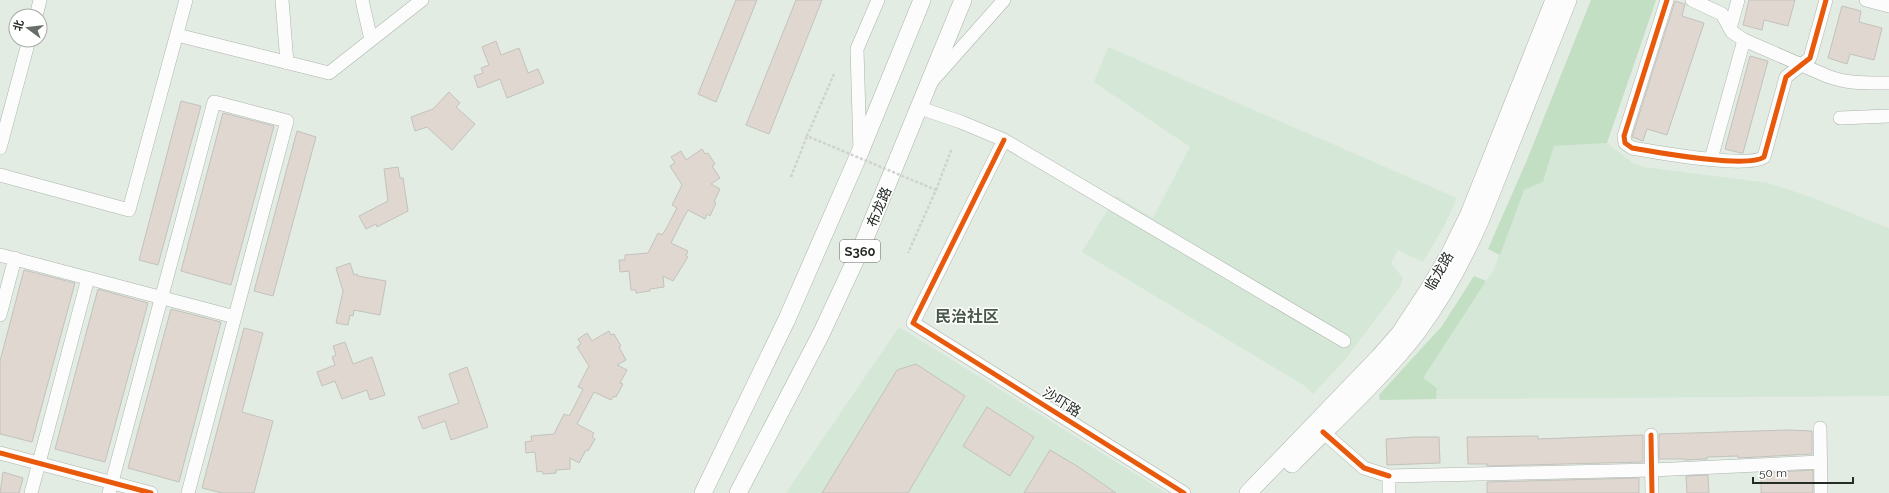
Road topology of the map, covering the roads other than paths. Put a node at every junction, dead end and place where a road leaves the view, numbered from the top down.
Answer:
1 (186, 0) edge
2 (282, 0) edge
3 (362, 0) edge
4 (422, 0) edge
5 (878, 0) edge
6 (922, 0) edge
7 (963, 0) edge
8 (1004, 0) edge
9 (1554, 0) edge
10 (1568, 0) edge
11 (1667, 0) edge
12 (1692, 0) edge
13 (1738, 0) edge
14 (1826, 0) edge
15 (1866, 0) edge
16 (1889, 6) edge
17 (1730, 28) junction
18 (177, 34) junction
19 (371, 40) junction
20 (1744, 40) junction
21 (27, 48) edge
22 (287, 63) junction
23 (1800, 64) junction
24 (1889, 83) edge
25 (930, 84) junction
26 (920, 108) junction
27 (1889, 116) edge
28 (1840, 118) dead end
29 (1004, 140) junction
30 (0, 148) edge
31 (860, 152) junction
32 (1711, 159) junction
33 (0, 175) edge
34 (0, 254) edge
35 (15, 258) junction
36 (88, 278) junction
37 (162, 298) junction
38 (0, 315) edge
39 (235, 317) junction
40 (1344, 341) dead end
41 (1820, 428) dead end
42 (1324, 432) junction
43 (1651, 435) dead end
44 (0, 453) edge
45 (1820, 462) junction
46 (39, 463) junction
47 (1652, 470) junction
48 (1389, 476) junction
49 (111, 488) edge
50 (31, 493) edge
51 (151, 493) edge
52 (188, 493) edge
53 (703, 493) edge
54 (738, 493) edge
55 (1184, 493) edge
56 (1248, 493) edge
57 (1264, 493) edge
58 (1389, 493) edge
59 (1652, 493) edge
60 (1821, 493) edge

1 - 18 street
2 - 22 street
3 - 19 street
4 - 19 street
5 - 31 street
6 - 31 main road, S360
7 - 25 main road, 布龙路 / S360
8 - 25 street
9 - 56 main road, 临龙路
10 - 42 main road, 临龙路
11 - 32 street
12 - 17 street
13 - 17 street
14 - 23 street
15 - 16 street
17 - 20 street
18 - 22 street
18 - 33 street
19 - 22 street
20 - 23 street
20 - 32 street
21 - 30 street
23 - 24 street
23 - 32 street
25 - 26 main road, 布龙路 / S360
26 - 29 street
26 - 54 main road, 布龙路 / S360
27 - 28 street
29 - 40 street
29 - 55 street, 沙吓路
31 - 53 main road, S360
34 - 35 street
35 - 36 street
35 - 38 street
36 - 37 street
36 - 46 street
37 - 39 street
37 - 39 street
37 - 49 street
39 - 52 street
41 - 45 street
42 - 48 street
42 - 57 main road, 临龙路
43 - 47 street
44 - 46 street
45 - 47 street
45 - 60 street
46 - 49 street
46 - 50 street
47 - 48 street
47 - 59 street
48 - 58 street
49 - 51 street

